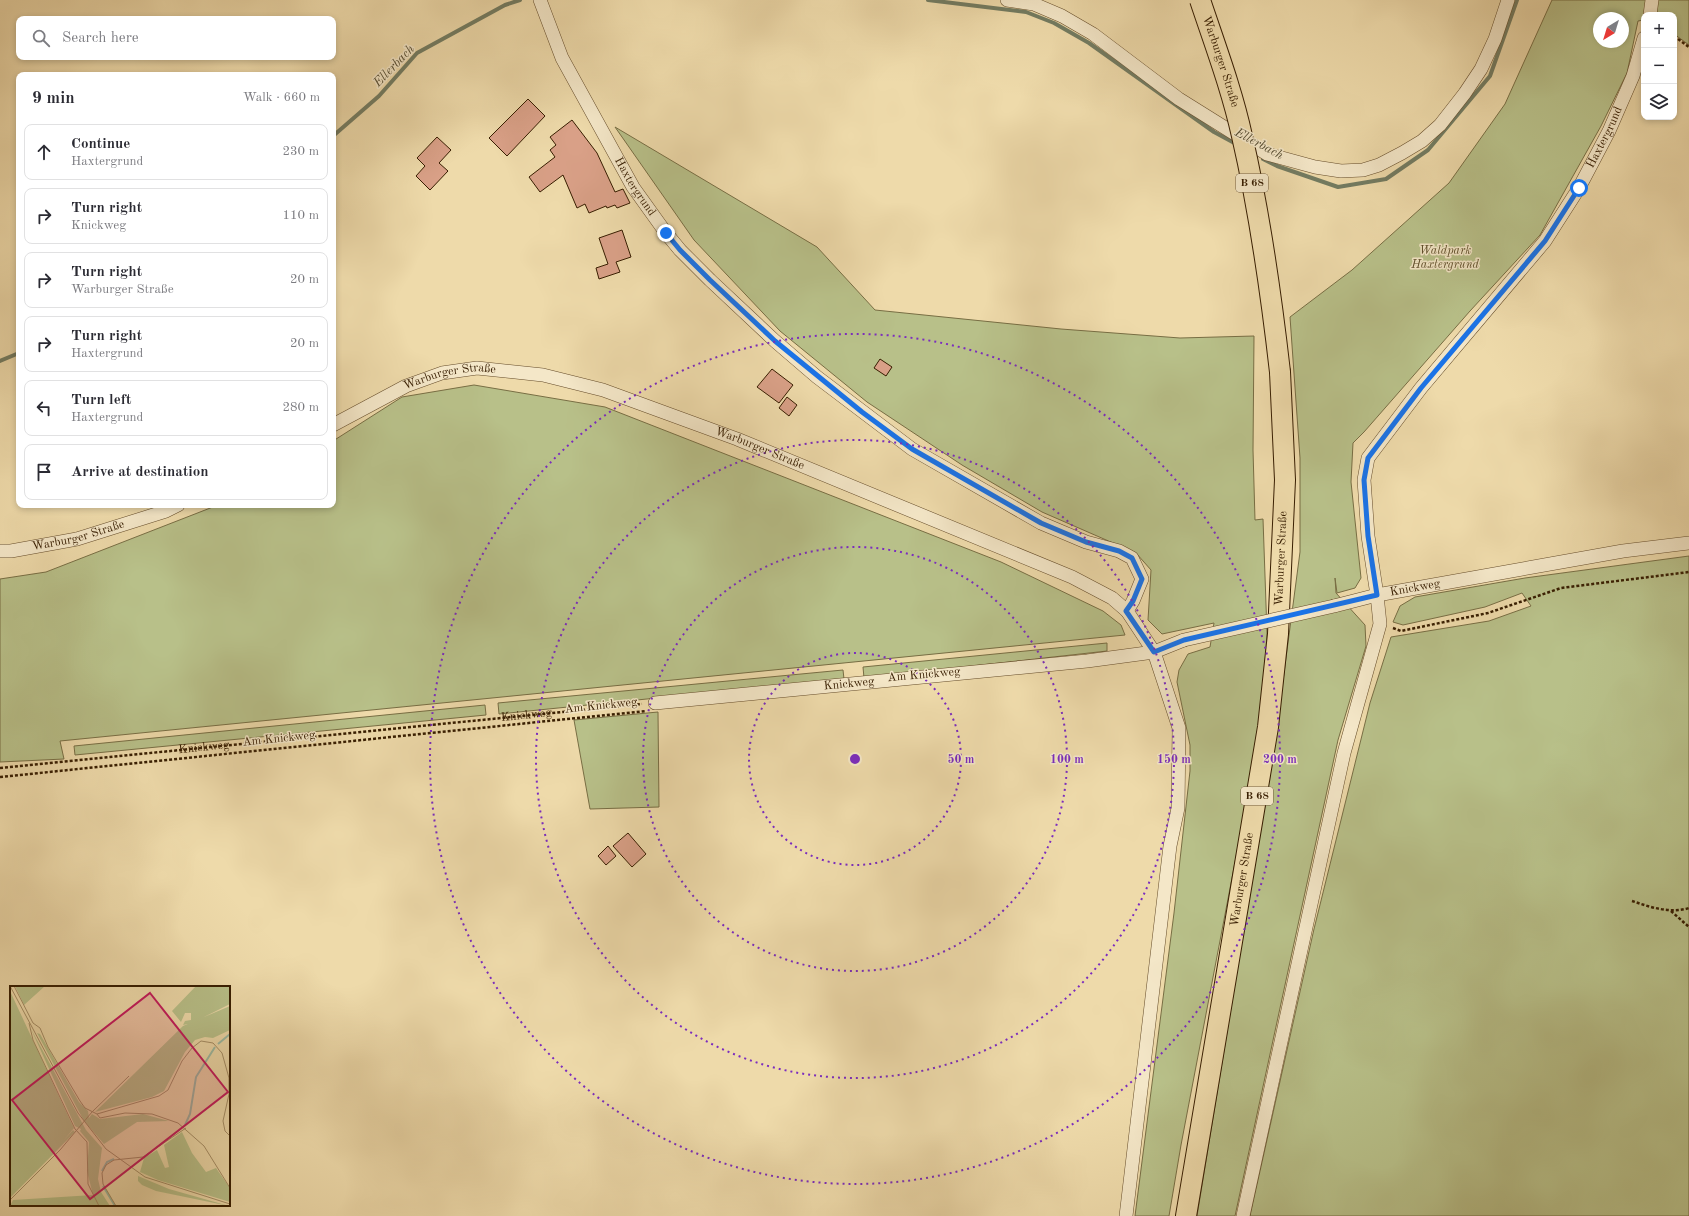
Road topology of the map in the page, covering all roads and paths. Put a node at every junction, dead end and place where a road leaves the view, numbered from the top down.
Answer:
1 (540, 0) edge
2 (1007, 0) edge
3 (1200, 0) edge
4 (1508, 0) edge
5 (1652, 0) edge
6 (1650, 12) edge
7 (1677, 38) edge
8 (1689, 47) edge
9 (1641, 48) edge
10 (336, 423) edge
11 (172, 508) edge
12 (1689, 543) edge
13 (0, 551) edge
14 (1689, 572) edge
15 (1377, 595) junction
16 (1126, 611) junction
17 (1380, 624) junction
18 (1154, 652) junction
19 (651, 707) junction
20 (0, 768) edge
21 (0, 777) edge
22 (1632, 901) dead end
23 (1689, 908) edge
24 (1671, 911) junction
25 (1689, 927) edge
26 (1126, 1216) edge
27 (1186, 1216) edge
28 (1243, 1216) edge

1 - 16 street, Haxtergrund
2 - 4 street
3 - 27 main road, Warburger Straße / B 68, bridge
5 - 6 street
7 - 8 path
9 - 15 street, Haxtergrund
10 - 16 street, Warburger Straße
11 - 13 street, Warburger Straße
12 - 15 street, Knickweg
14 - 17 path
15 - 17 street, Haxtergrund
15 - 18 street, Knickweg, bridge
16 - 18 street, Warburger Straße
17 - 28 street
18 - 19 street, Knickweg
18 - 26 street, Warburger Straße
19 - 20 path, Knickweg
19 - 21 path, Am Knickweg
22 - 24 path
23 - 24 path
24 - 25 path

